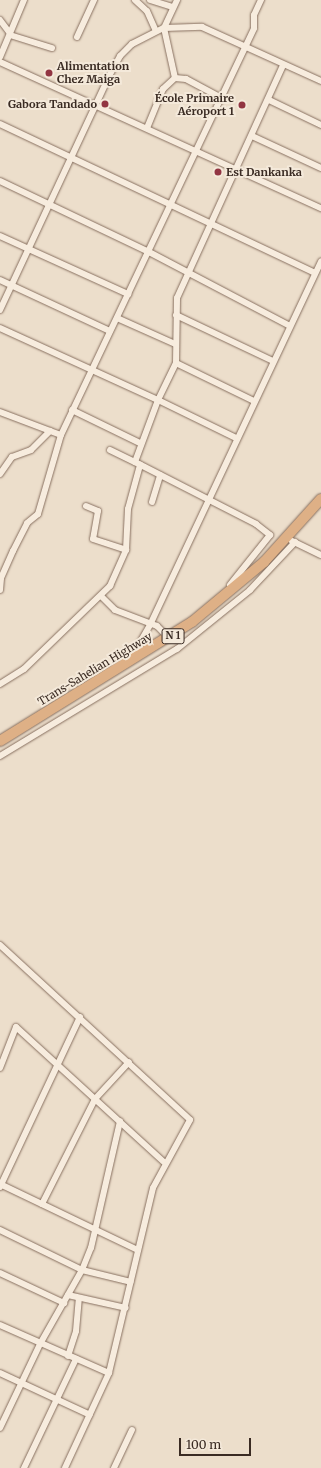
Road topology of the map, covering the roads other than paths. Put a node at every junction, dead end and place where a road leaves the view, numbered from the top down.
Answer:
1 (24, 0) edge
2 (94, 0) edge
3 (139, 0) edge
4 (150, 0) edge
5 (177, 0) edge
6 (261, 0) edge
7 (173, 7) junction
8 (0, 20) edge
9 (164, 28) junction
10 (156, 31) junction
11 (10, 33) junction
12 (77, 38) dead end
13 (245, 47) junction
14 (52, 48) dead end
15 (0, 57) edge
16 (0, 62) edge
17 (283, 65) junction
18 (175, 78) junction
19 (321, 81) edge
20 (221, 98) junction
21 (269, 100) junction
22 (95, 106) junction
23 (0, 124) edge
24 (321, 125) edge
25 (147, 128) junction
26 (252, 136) junction
27 (196, 151) junction
28 (71, 160) junction
29 (321, 168) edge
30 (237, 170) junction
31 (0, 182) edge
32 (49, 205) junction
33 (170, 205) junction
34 (321, 208) edge
35 (212, 224) junction
36 (0, 236) edge
37 (27, 249) junction
38 (148, 252) junction
39 (321, 261) edge
40 (315, 273) junction
41 (188, 275) junction
42 (0, 280) edge
43 (11, 286) junction
44 (128, 294) junction
45 (0, 310) edge
46 (176, 315) junction
47 (117, 318) junction
48 (290, 326) junction
49 (0, 328) edge
50 (110, 331) junction
51 (175, 344) junction
52 (273, 360) junction
53 (176, 363) junction
54 (92, 370) junction
55 (158, 400) junction
56 (254, 401) junction
57 (72, 410) junction
58 (0, 412) edge
59 (50, 431) junction
60 (61, 435) junction
61 (236, 438) junction
62 (140, 443) junction
63 (110, 450) dead end
64 (137, 464) junction
65 (0, 474) edge
66 (160, 475) junction
67 (207, 498) junction
68 (321, 500) edge
69 (152, 502) dead end
70 (86, 506) dead end
71 (291, 540) junction
72 (126, 550) junction
73 (321, 555) edge
74 (0, 578) edge
75 (0, 590) edge
76 (102, 597) junction
77 (213, 605) junction
78 (150, 625) junction
79 (170, 638) junction
80 (127, 665) junction
81 (0, 684) edge
82 (0, 740) edge
83 (0, 756) edge
84 (0, 945) edge
85 (80, 1017) junction
86 (129, 1062) junction
87 (57, 1065) junction
88 (0, 1068) edge
89 (95, 1099) junction
90 (120, 1121) junction
91 (164, 1162) junction
92 (0, 1185) edge
93 (42, 1204) junction
94 (94, 1229) junction
95 (0, 1230) edge
96 (138, 1250) junction
97 (82, 1270) junction
98 (0, 1273) edge
99 (131, 1282) junction
100 (68, 1295) junction
101 (79, 1298) junction
102 (64, 1303) junction
103 (126, 1308) junction
104 (0, 1325) edge
105 (40, 1344) junction
106 (68, 1356) junction
107 (76, 1359) junction
108 (0, 1373) edge
109 (109, 1373) junction
110 (22, 1383) junction
111 (57, 1400) junction
112 (90, 1415) junction
113 (2, 1419) edge
114 (0, 1428) edge
115 (132, 1430) dead end
116 (24, 1468) edge
117 (65, 1468) edge
118 (114, 1468) edge

1 - 11 street
2 - 12 street
3 - 10 street
4 - 7 street
5 - 7 street
6 - 13 street
7 - 9 street
8 - 11 street
9 - 10 street
9 - 13 street
9 - 18 street
10 - 22 street
11 - 14 street
11 - 15 street
13 - 17 street
13 - 20 street
16 - 22 street
17 - 19 street
17 - 21 street
18 - 20 street
18 - 25 street
20 - 27 street
21 - 24 street
21 - 26 street
22 - 25 street
22 - 28 street
23 - 28 street
25 - 27 street
26 - 29 street
26 - 30 street
27 - 30 street
27 - 33 street
28 - 32 street
28 - 33 street
30 - 34 street
30 - 35 street
31 - 32 street
32 - 37 street
32 - 38 street
33 - 35 street
33 - 38 street
35 - 40 street
35 - 41 street
36 - 37 street
37 - 43 street
37 - 44 street
38 - 41 street
38 - 44 street
39 - 40 street
40 - 48 street
41 - 46 street
41 - 48 street
42 - 43 street
43 - 45 street
43 - 50 street
44 - 47 street
46 - 51 street
46 - 52 street
47 - 50 street
47 - 51 street
48 - 52 street
49 - 54 street
50 - 54 street
51 - 53 street
52 - 56 street
53 - 55 street
53 - 56 street
54 - 55 street
54 - 57 street
55 - 61 street
55 - 62 street
56 - 61 street
57 - 60 street
57 - 62 street
58 - 59 street
59 - 60 street
59 - 65 street
60 - 74 street
61 - 67 street
62 - 64 street
63 - 64 street
64 - 66 street
64 - 72 street
66 - 67 street
66 - 69 street
67 - 77 street
67 - 78 street
68 - 71 highway, Trans-Sahelian Highway / N 1
70 - 72 street
71 - 73 street
71 - 77 highway, Trans-Sahelian Highway / N 1
71 - 83 street
72 - 76 street
74 - 75 street
76 - 78 street
76 - 81 street
77 - 79 highway, Trans-Sahelian Highway / N 1
78 - 79 street
78 - 80 street
79 - 80 highway, Trans-Sahelian Highway / N 1
80 - 82 highway, Trans-Sahelian Highway / N 1
84 - 85 street
85 - 86 street
85 - 87 street
86 - 89 street
86 - 91 street
87 - 88 street
87 - 89 street
87 - 92 street
89 - 90 street
89 - 93 street
90 - 91 street
90 - 94 street
91 - 96 street
92 - 93 street
93 - 94 street
94 - 96 street
94 - 97 street
95 - 97 street
96 - 99 street
97 - 99 street
97 - 100 street
98 - 102 street
99 - 103 street
100 - 101 street
100 - 102 street
101 - 103 street
101 - 106 street
102 - 105 street
103 - 109 street
104 - 105 street
105 - 106 street
105 - 110 street
106 - 107 street
107 - 109 street
107 - 111 street
108 - 110 street
109 - 112 street
110 - 111 street
110 - 113 street
111 - 112 street
111 - 116 street
112 - 117 street
113 - 114 street
115 - 118 street

